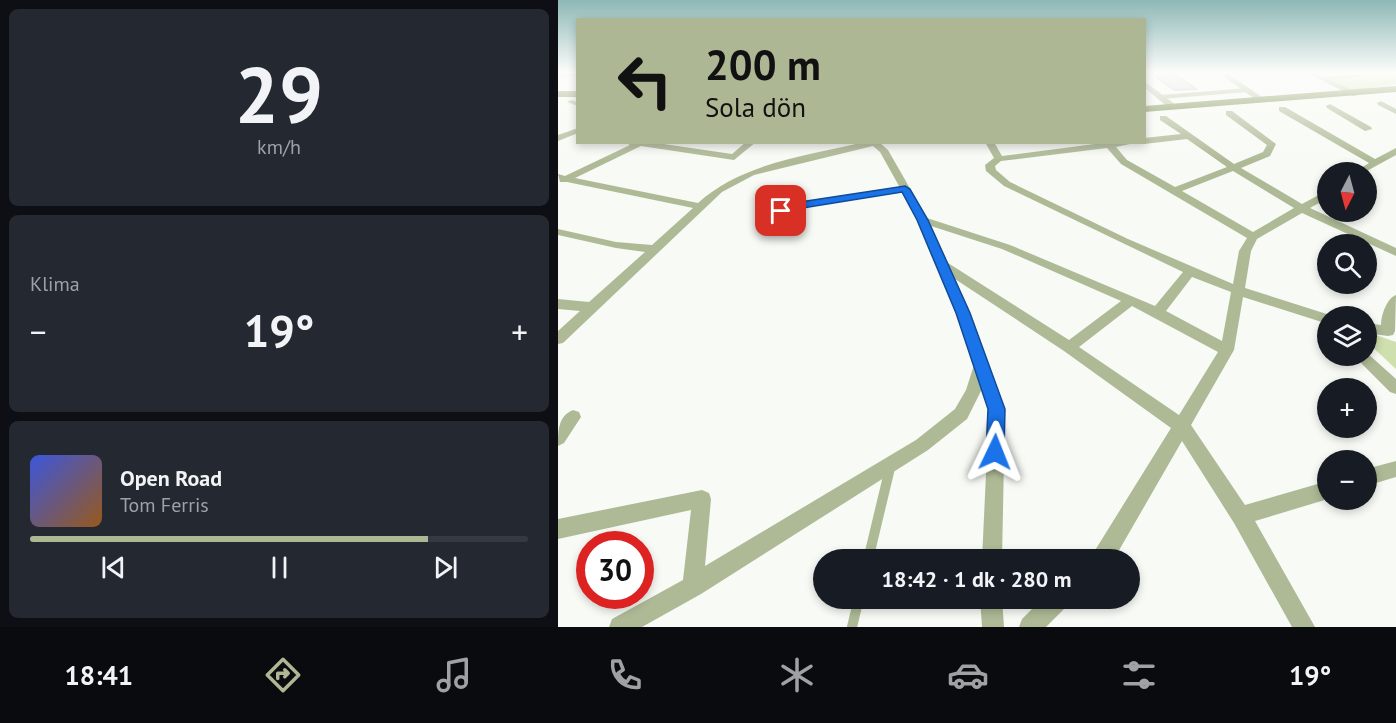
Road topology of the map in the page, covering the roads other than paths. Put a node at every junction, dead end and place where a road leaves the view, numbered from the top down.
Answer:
1 (1167, 102) edge
2 (1233, 102) edge
3 (1393, 102) edge
4 (1370, 104) junction
5 (1330, 106) junction
6 (1173, 107) junction
7 (1318, 107) dead end
8 (1306, 108) dead end
9 (1146, 109) edge
10 (1282, 109) junction
11 (1396, 112) edge
12 (1229, 113) junction
13 (1163, 118) junction
14 (1146, 119) edge
15 (1368, 129) dead end
16 (558, 132) edge
17 (575, 133) edge
18 (1189, 136) junction
19 (558, 138) edge
20 (1146, 141) edge
21 (639, 144) edge
22 (647, 144) edge
23 (750, 144) edge
24 (869, 144) edge
25 (875, 144) edge
26 (990, 144) edge
27 (1122, 144) edge
28 (1110, 146) junction
29 (1396, 152) edge
30 (999, 159) junction
31 (1374, 162) joint
32 (1236, 169) junction
33 (561, 179) edge
34 (905, 189) junction
35 (1174, 191) junction
36 (1317, 200) edge
37 (699, 206) junction
38 (1303, 209) junction
39 (923, 220) junction
40 (773, 225) dead end
41 (558, 232) edge
42 (1253, 237) junction
43 (654, 249) junction
44 (1396, 252) edge
45 (942, 265) junction
46 (1190, 271) junction
47 (1238, 291) junction
48 (1396, 299) edge
49 (1130, 301) junction
50 (558, 304) edge
51 (590, 307) junction
52 (1157, 312) junction
53 (1317, 317) edge
54 (1377, 331) edge
55 (1392, 334) edge
56 (558, 339) edge
57 (1069, 347) junction
58 (1227, 350) junction
59 (1372, 366) edge
60 (980, 367) junction
61 (1396, 388) edge
62 (573, 417) dead end
63 (1183, 427) junction
64 (558, 438) edge
65 (890, 465) junction
66 (1396, 469) edge
67 (1377, 475) edge
68 (1317, 493) edge
69 (1241, 516) junction
70 (558, 529) edge
71 (871, 549) edge
72 (992, 549) edge
73 (1109, 549) edge
74 (693, 586) junction
75 (856, 609) edge
76 (992, 609) edge
77 (1048, 609) edge
78 (620, 627) edge
79 (852, 627) edge
80 (993, 627) edge
81 (1030, 627) edge
82 (1304, 627) edge

1 - 6 street
2 - 6 main road
3 - 4 main road
4 - 5 main road
4 - 11 street
5 - 7 main road
5 - 15 street
6 - 9 main road
8 - 10 main road
10 - 12 main road
10 - 31 street
12 - 13 main road
12 - 32 street
13 - 14 main road
13 - 18 street
16 - 17 street
17 - 19 street
18 - 20 street
18 - 32 street
21 - 33 street
22 - 23 street
24 - 37 street
25 - 34 street
26 - 30 street
27 - 28 street
28 - 30 street
28 - 35 street
29 - 31 street
30 - 46 street
32 - 35 street
32 - 38 street
33 - 37 street
34 - 39 street
34 - 40 lane
35 - 42 street
36 - 38 street
37 - 43 street
38 - 42 street
38 - 44 street
39 - 45 street
39 - 49 street
41 - 43 street
42 - 47 street
43 - 51 street
45 - 57 street
45 - 60 street
46 - 47 street
46 - 52 street
47 - 53 street
47 - 58 street
48 - 55 street
49 - 52 street
49 - 57 street
50 - 51 street
51 - 56 street
52 - 58 street
54 - 55 street
57 - 63 street
58 - 63 street
59 - 61 street
60 - 65 street
60 - 72 street
62 - 64 street
63 - 69 street
63 - 73 street
65 - 71 lane
65 - 74 street
66 - 67 street
68 - 69 street
69 - 82 street
70 - 74 street
74 - 78 street
75 - 79 lane
76 - 80 street
77 - 81 street

